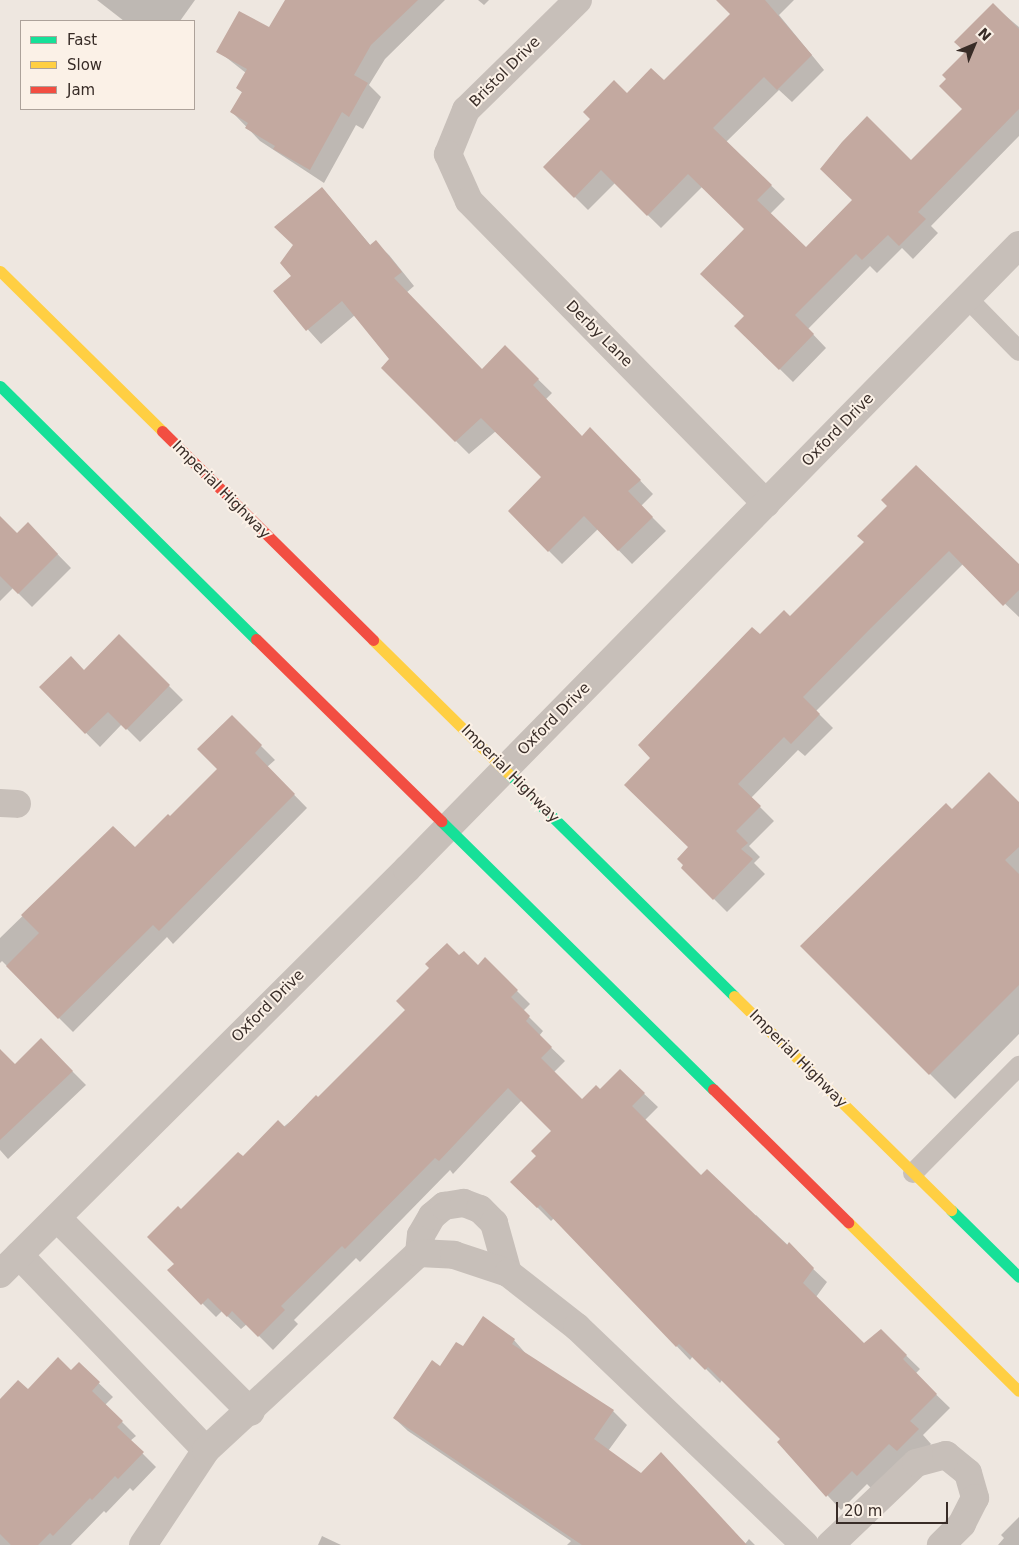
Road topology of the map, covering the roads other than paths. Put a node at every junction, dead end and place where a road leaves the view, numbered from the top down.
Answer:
1 (578, 0) edge
2 (448, 154) joint
3 (1019, 245) edge
4 (0, 271) edge
5 (967, 298) junction
6 (1019, 351) edge
7 (0, 386) edge
8 (766, 502) junction
9 (504, 769) junction
10 (447, 828) junction
11 (1019, 1066) edge
12 (913, 1173) junction
13 (57, 1218) junction
14 (419, 1254) junction
15 (19, 1255) junction
16 (508, 1273) junction
17 (0, 1274) edge
18 (1019, 1278) edge
19 (1019, 1391) edge
20 (251, 1412) junction
21 (206, 1450) junction
22 (143, 1545) edge
23 (805, 1545) edge
24 (830, 1545) edge
25 (941, 1545) edge

1 - 2 street, Bristol Drive
2 - 8 street, Derby Lane
3 - 5 street, Oxford Drive
4 - 9 main road, Imperial Highway
5 - 6 lane
5 - 8 street, Oxford Drive
7 - 10 main road
8 - 9 street, Oxford Drive
9 - 10 street, Oxford Drive
9 - 12 main road, Imperial Highway
10 - 13 street, Oxford Drive
10 - 19 main road
11 - 12 lane
12 - 18 main road, Imperial Highway
13 - 15 street, Oxford Drive
13 - 20 street
14 - 16 street
14 - 16 street
14 - 20 street
15 - 17 street, Oxford Drive
15 - 21 street
16 - 23 street
20 - 21 street
21 - 22 street
24 - 25 street

